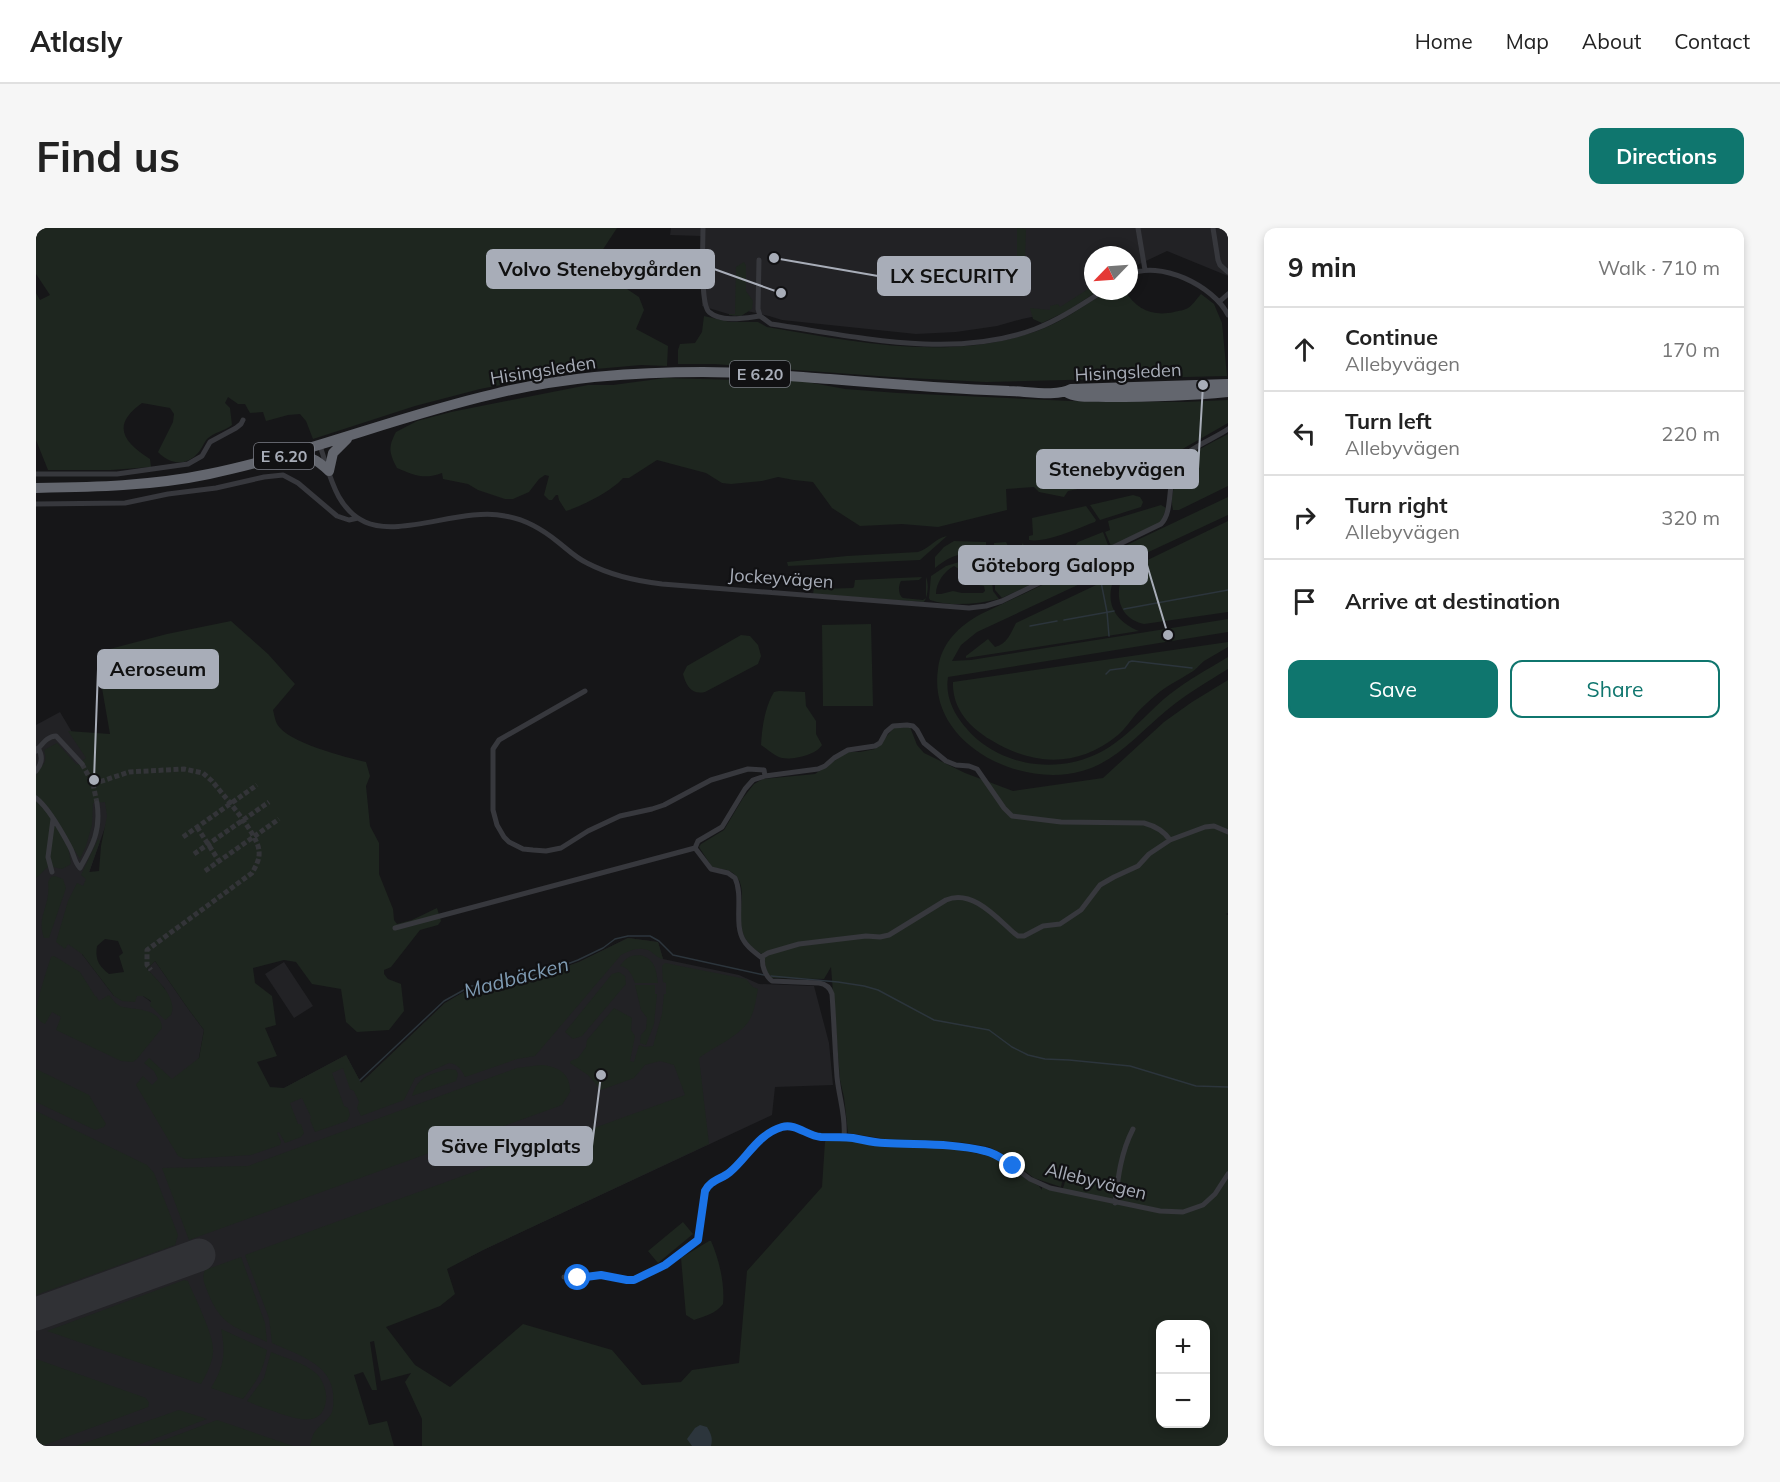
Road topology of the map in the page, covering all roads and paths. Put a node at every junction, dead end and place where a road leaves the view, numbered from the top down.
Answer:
1 (704, 228) edge
2 (1138, 228) edge
3 (1213, 228) edge
4 (759, 260) dead end
5 (1145, 270) junction
6 (1138, 272) edge
7 (1228, 272) edge
8 (1228, 294) edge
9 (1088, 300) edge
10 (1220, 302) junction
11 (1228, 315) edge
12 (760, 316) junction
13 (1228, 384) edge
14 (1066, 392) junction
15 (1228, 392) edge
16 (243, 420) dead end
17 (1228, 429) edge
18 (349, 437) junction
19 (320, 446) junction
20 (284, 456) junction
21 (329, 471) junction
22 (36, 474) edge
23 (36, 488) edge
24 (36, 504) edge
25 (358, 518) junction
26 (585, 691) dead end
27 (37, 750) edge
28 (82, 764) tunnel mouth
29 (36, 771) edge
30 (765, 776) junction
31 (36, 798) edge
32 (97, 803) tunnel mouth
33 (53, 819) junction
34 (1228, 832) edge
35 (1170, 840) junction
36 (695, 848) junction
37 (52, 872) dead end
38 (395, 928) dead end
39 (762, 958) junction
40 (1133, 1129) dead end
41 (844, 1137) junction
42 (1228, 1174) edge
43 (1115, 1203) junction
44 (564, 1277) dead end

1 - 12 street
2 - 5 street
3 - 7 street
4 - 12 street
5 - 6 street
5 - 10 street
8 - 10 street
9 - 12 street
10 - 11 street
13 - 14 highway, Hisingsleden / E 6.20
14 - 15 highway, Hisingsleden / E 6.20
14 - 18 highway, Hisingsleden / E 6.20
16 - 22 street
17 - 25 street, Jockeyvägen
18 - 19 highway, Hisingsleden / E 6.20
18 - 21 highway, E 6.20
19 - 20 highway, Hisingsleden / E 6.20
19 - 21 street
20 - 21 highway, E 6.20
20 - 23 highway, Hisingsleden / E 6.20
21 - 25 street
24 - 25 street, Jockeyvägen
26 - 30 street
27 - 28 street
27 - 29 street
30 - 35 street
30 - 36 street
31 - 33 street
32 - 33 street
33 - 37 street
34 - 35 street
35 - 39 street
36 - 38 street
36 - 39 street
39 - 41 street
40 - 43 street
41 - 43 street, Allebyvägen
41 - 44 street, Allebyvägen
42 - 43 street, Allebyvägen

